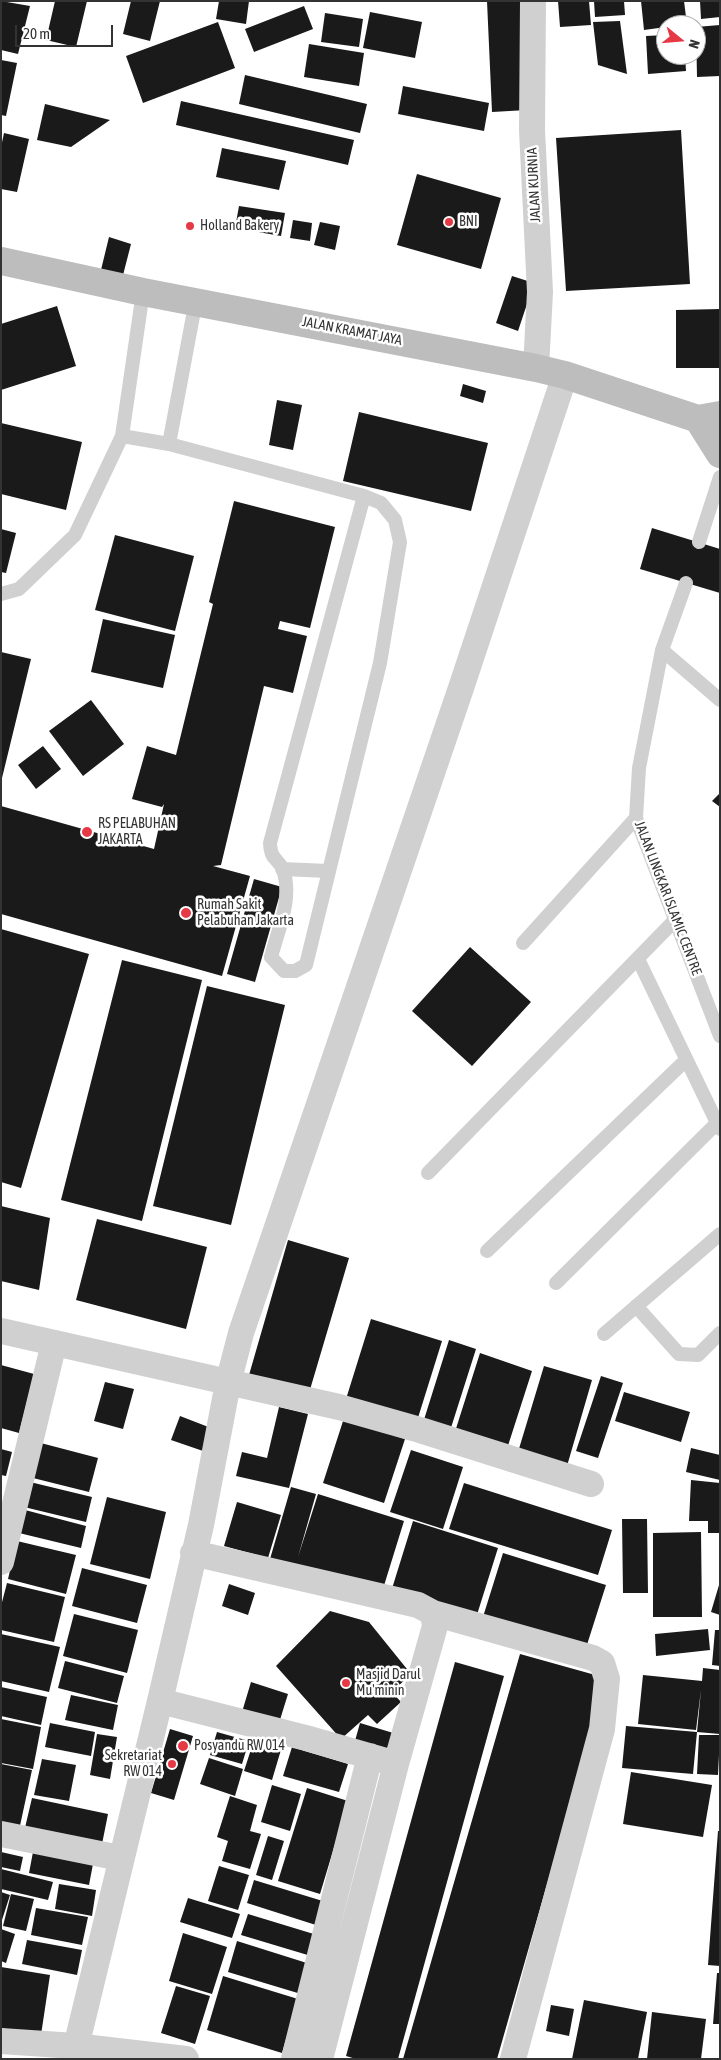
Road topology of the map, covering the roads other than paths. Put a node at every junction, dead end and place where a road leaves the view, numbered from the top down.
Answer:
1 (533, 1) edge
2 (1, 261) edge
3 (143, 292) junction
4 (196, 300) junction
5 (536, 368) junction
6 (565, 375) junction
7 (709, 417) edge
8 (122, 436) junction
9 (169, 444) junction
10 (720, 454) edge
11 (720, 477) edge
12 (364, 496) junction
13 (699, 542) dead end
14 (686, 583) dead end
15 (1, 594) edge
16 (662, 650) junction
17 (720, 700) edge
18 (636, 818) junction
19 (282, 869) junction
20 (328, 871) junction
21 (676, 918) junction
22 (523, 943) dead end
23 (638, 959) junction
24 (720, 1036) edge
25 (686, 1060) junction
26 (718, 1126) edge
27 (428, 1173) dead end
28 (720, 1234) edge
29 (487, 1251) dead end
30 (556, 1284) dead end
31 (636, 1306) junction
32 (1, 1331) edge
33 (720, 1333) edge
34 (604, 1334) dead end
35 (54, 1343) junction
36 (228, 1383) junction
37 (591, 1484) dead end
38 (193, 1552) junction
39 (1, 1562) edge
40 (433, 1613) junction
41 (160, 1701) junction
42 (370, 1756) junction
43 (396, 1764) junction
44 (1, 1834) edge
45 (120, 1858) junction
46 (1, 2041) edge
47 (74, 2052) edge
48 (186, 2059) edge
49 (294, 2059) edge
50 (320, 2059) edge
51 (513, 2059) edge

1 - 5 street, JALAN KURNIA
2 - 3 street, JALAN KRAMAT JAYA
3 - 4 street, JALAN KRAMAT JAYA
3 - 8 lane
4 - 5 street, JALAN KRAMAT JAYA
4 - 9 lane
5 - 6 street, JALAN KRAMAT JAYA
6 - 7 street, JALAN KRAMAT JAYA
6 - 36 street
7 - 10 street, JALAN KRAMAT JAYA
8 - 9 lane
8 - 15 lane
9 - 12 lane
11 - 13 lane
12 - 19 lane
12 - 20 lane
14 - 16 lane, JALAN LINGKAR ISLAMIC CENTRE
16 - 17 lane
16 - 18 lane, JALAN LINGKAR ISLAMIC CENTRE
18 - 21 lane, JALAN LINGKAR ISLAMIC CENTRE
18 - 22 lane
19 - 20 lane
19 - 20 lane
21 - 23 lane
21 - 24 lane, JALAN LINGKAR ISLAMIC CENTRE
23 - 25 lane
23 - 27 lane
25 - 26 lane
25 - 29 lane
26 - 30 lane
28 - 31 lane
31 - 33 lane
31 - 34 lane
32 - 35 street
35 - 36 street
35 - 39 street
36 - 37 street
36 - 38 street
38 - 40 street
38 - 41 street
40 - 43 street
40 - 51 street
41 - 42 street
41 - 45 street
42 - 43 street
42 - 49 street
43 - 50 street
44 - 45 street
45 - 47 street
46 - 47 street
47 - 48 street

